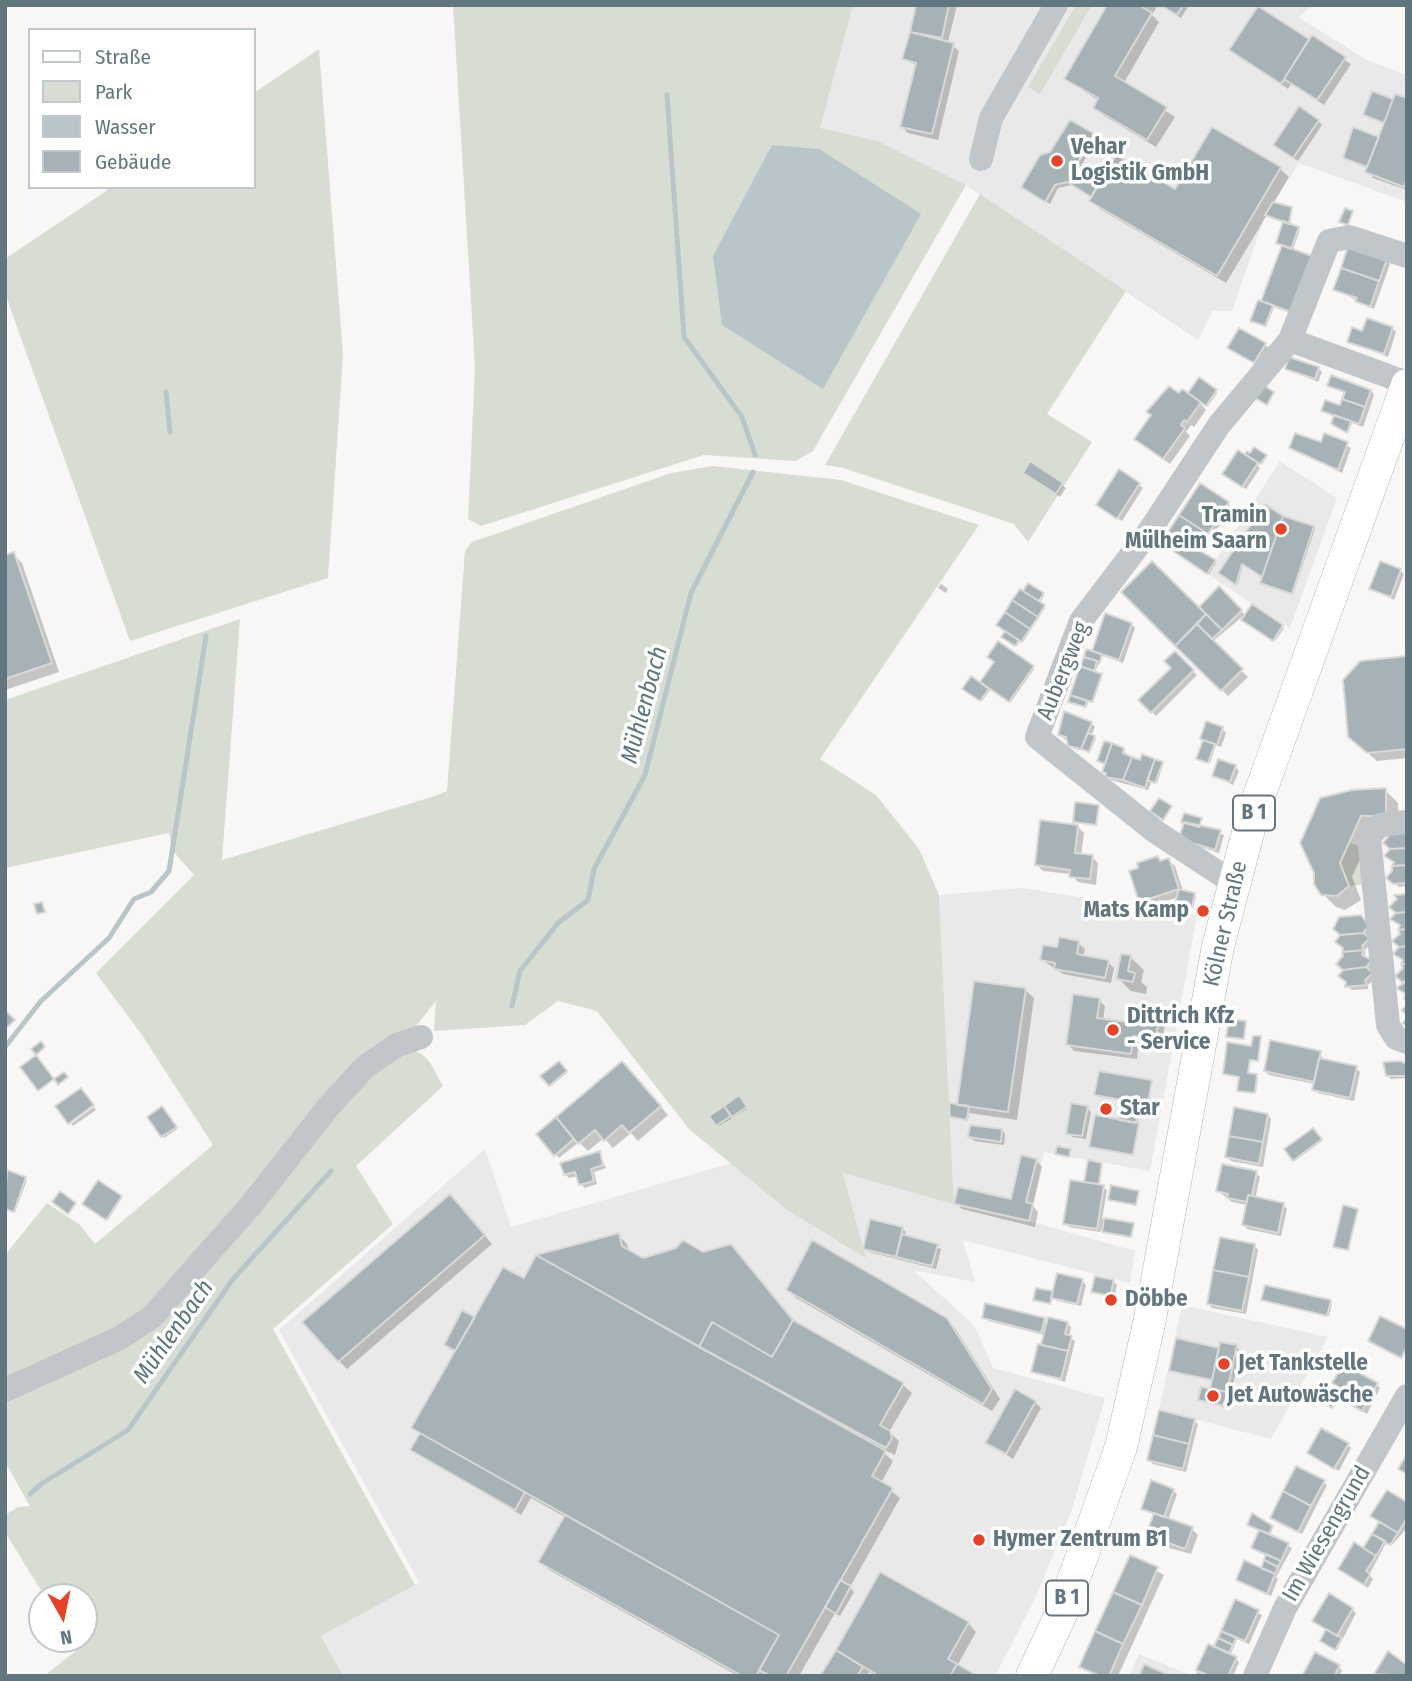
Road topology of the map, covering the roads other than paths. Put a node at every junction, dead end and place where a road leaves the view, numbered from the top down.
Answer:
1 (1056, 5) edge
2 (981, 159) dead end
3 (1407, 256) edge
4 (1290, 340) junction
5 (1407, 384) edge
6 (1407, 822) edge
7 (1234, 883) junction
8 (421, 1037) dead end
9 (1407, 1042) edge
10 (5, 1390) edge
11 (1407, 1396) edge
12 (1032, 1676) edge
13 (1255, 1676) edge

1 - 2 street
3 - 4 street
4 - 5 street
4 - 7 street, Aubergweg
5 - 7 main road, Kölner Straße / B 1
6 - 9 street
7 - 12 main road, Kölner Straße / B 1
8 - 10 street
11 - 13 street, Im Wiesengrund

